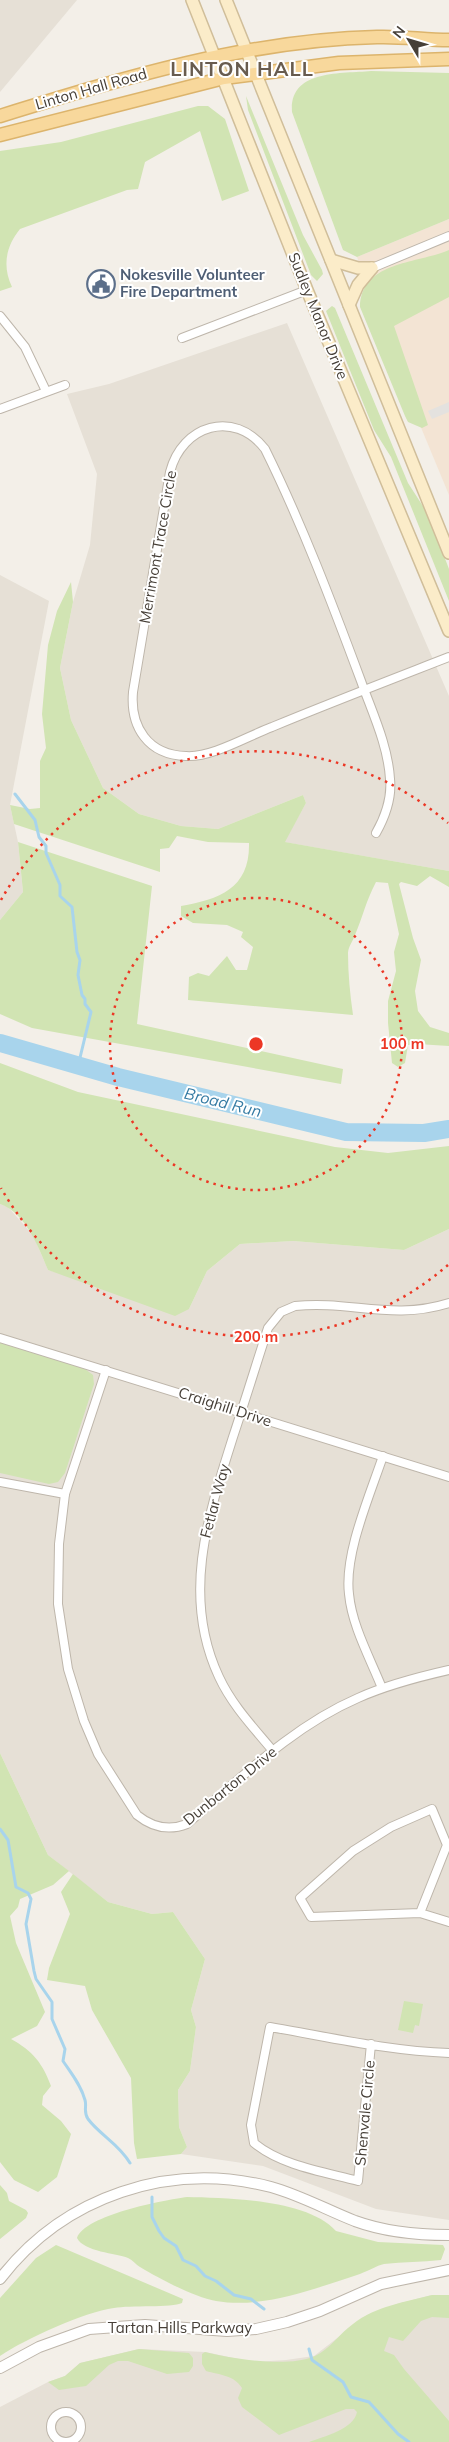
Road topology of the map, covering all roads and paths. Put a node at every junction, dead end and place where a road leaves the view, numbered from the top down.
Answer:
1 (192, 0) edge
2 (226, 0) edge
3 (449, 40) edge
4 (247, 50) junction
5 (215, 56) junction
6 (449, 59) edge
7 (256, 74) junction
8 (224, 78) junction
9 (0, 116) edge
10 (0, 135) edge
11 (449, 236) edge
12 (331, 260) junction
13 (372, 268) junction
14 (307, 290) junction
15 (350, 305) junction
16 (0, 316) edge
17 (182, 338) dead end
18 (65, 385) dead end
19 (46, 391) junction
20 (0, 409) edge
21 (449, 553) edge
22 (449, 631) edge
23 (449, 657) edge
24 (364, 690) junction
25 (376, 833) dead end
26 (449, 1303) edge
27 (0, 1338) edge
28 (106, 1370) junction
29 (242, 1412) junction
30 (383, 1456) junction
31 (449, 1477) edge
32 (0, 1482) edge
33 (65, 1494) junction
34 (449, 1670) edge
35 (382, 1688) junction
36 (273, 1751) junction
37 (420, 1913) junction
38 (449, 1922) edge
39 (371, 2044) junction
40 (449, 2053) edge
41 (449, 2235) edge
42 (449, 2270) edge
43 (0, 2280) edge
44 (0, 2368) edge

1 - 5 main road, Sudley Manor Drive
2 - 4 main road
3 - 4 main road, Linton Hall Road
4 - 5 main road, Linton Hall Road
4 - 7 main road
5 - 8 main road, Sudley Manor Drive
5 - 9 main road, Linton Hall Road
6 - 7 main road, Linton Hall Road
7 - 8 main road, Linton Hall Road
7 - 12 main road
8 - 10 main road, Linton Hall Road
8 - 14 main road, Sudley Manor Drive
11 - 13 street
12 - 13 main road
12 - 15 main road
13 - 15 main road
14 - 17 street
14 - 22 main road, Sudley Manor Drive
15 - 21 main road
16 - 19 street
18 - 19 street
19 - 20 street
23 - 24 street, Merrimont Trace Circle
24 - 24 street, Merrimont Trace Circle
24 - 25 street
26 - 29 street, Fetlar Way
27 - 28 street, Craighill Drive
28 - 29 street, Craighill Drive
28 - 33 street, Dunbarton Drive
29 - 30 street, Craighill Drive
29 - 36 street, Fetlar Way
30 - 31 street, Craighill Drive
30 - 35 street
32 - 33 street
33 - 36 street, Dunbarton Drive
34 - 35 street, Dunbarton Drive
35 - 36 street, Dunbarton Drive
37 - 37 street
37 - 38 street
39 - 39 street, Shenvale Circle
39 - 40 street, Shenvale Circle
41 - 43 street
42 - 44 street, Tartan Hills Parkway

